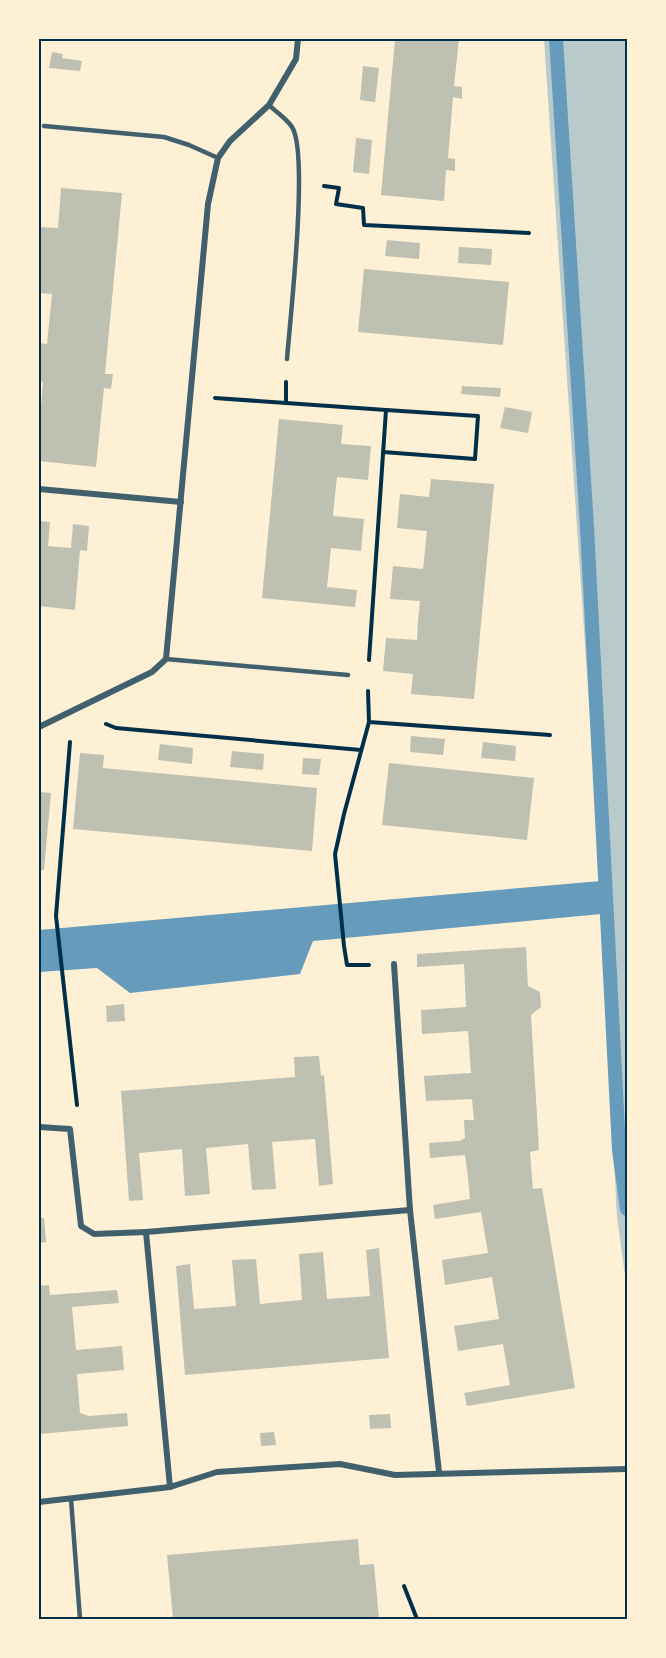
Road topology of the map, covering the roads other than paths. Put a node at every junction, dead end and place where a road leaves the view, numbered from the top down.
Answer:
1 (298, 39) edge
2 (269, 105) junction
3 (44, 126) dead end
4 (218, 158) junction
5 (287, 359) dead end
6 (39, 489) edge
7 (181, 502) junction
8 (166, 659) junction
9 (348, 675) road end
10 (39, 727) edge
11 (394, 964) road end
12 (39, 1127) edge
13 (410, 1210) junction
14 (146, 1232) junction
15 (627, 1469) edge
16 (439, 1473) junction
17 (170, 1487) junction
18 (70, 1499) junction
19 (39, 1503) edge
20 (80, 1619) edge

1 - 2 street
2 - 4 street
2 - 5 lane
3 - 4 lane
4 - 7 street
6 - 7 street
7 - 8 street
8 - 9 lane
8 - 10 street
11 - 13 street
12 - 14 street
13 - 14 street
13 - 16 street
14 - 17 street
15 - 16 street
16 - 17 street
17 - 18 street
18 - 19 street
18 - 20 lane

